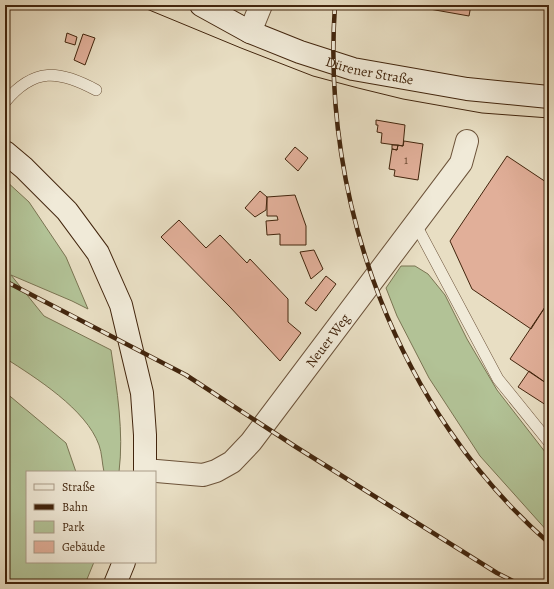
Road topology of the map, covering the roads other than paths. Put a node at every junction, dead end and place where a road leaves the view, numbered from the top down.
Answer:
1 (201, 5) edge
2 (261, 5) edge
3 (250, 32) junction
4 (96, 90) dead end
5 (549, 97) edge
6 (5, 102) edge
7 (467, 141) dead end
8 (5, 152) edge
9 (415, 223) junction
10 (549, 442) edge
11 (145, 471) edge
12 (156, 472) edge
13 (124, 563) edge
14 (115, 584) edge

1 - 3 main road, Dürener Straße
2 - 3 main road
3 - 5 main road, Dürener Straße
4 - 6 lane
7 - 9 main road, Neuer Weg
8 - 11 main road, Neuer Weg
9 - 10 lane
9 - 12 main road, Neuer Weg
13 - 14 main road

